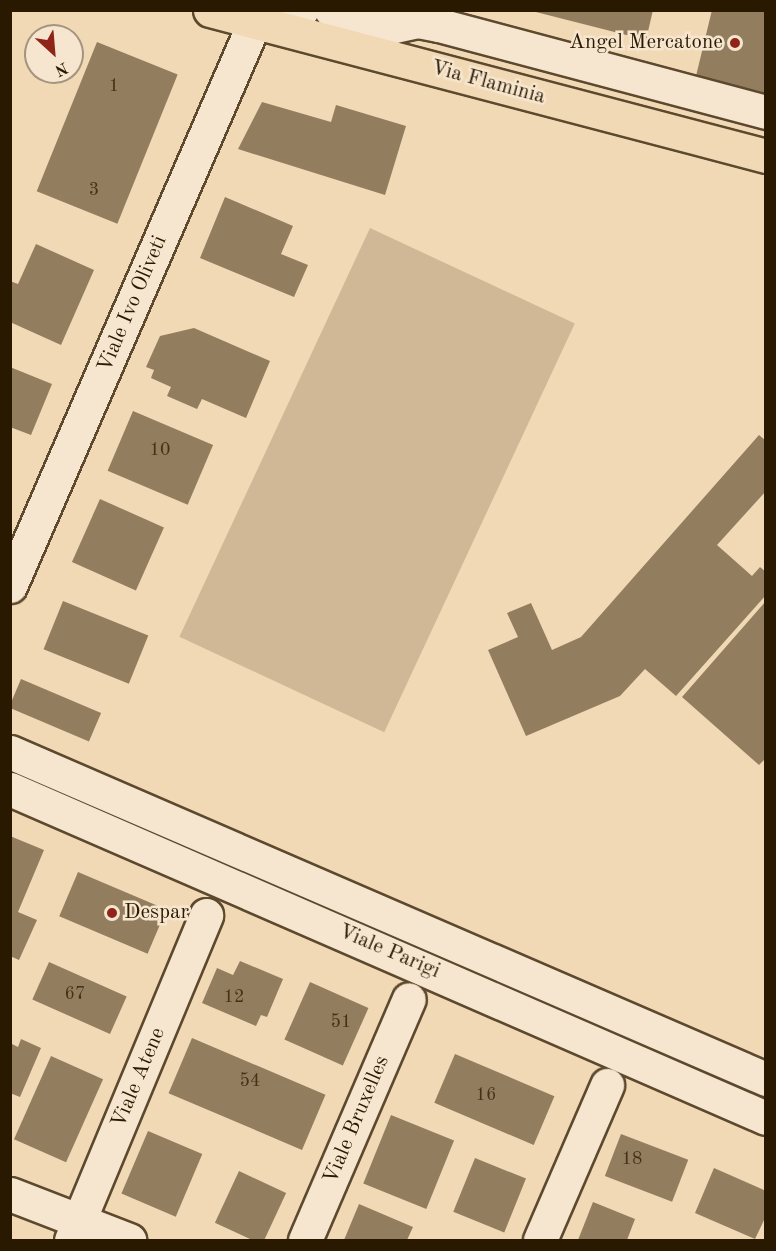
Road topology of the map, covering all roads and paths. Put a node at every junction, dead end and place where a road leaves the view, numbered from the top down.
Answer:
1 (210, 10) edge
2 (302, 10) edge
3 (331, 10) edge
4 (255, 21) junction
5 (765, 112) edge
6 (765, 156) edge
7 (10, 586) edge
8 (10, 752) edge
9 (10, 789) edge
10 (206, 915) dead end
11 (409, 999) dead end
12 (765, 1079) edge
13 (607, 1085) dead end
14 (765, 1118) edge
15 (10, 1194) edge
16 (75, 1231) edge
17 (129, 1240) edge
18 (305, 1240) edge
19 (540, 1240) edge

1 - 4 main road, Via Flaminia
2 - 4 street
3 - 5 street
4 - 6 main road, Via Flaminia
4 - 7 street, Viale Ivo Oliveti
8 - 12 street, Viale Parigi
9 - 14 street, Viale Parigi
10 - 16 street, Viale Atene
11 - 18 street, Viale Bruxelles
13 - 19 street
15 - 16 street
16 - 17 street

